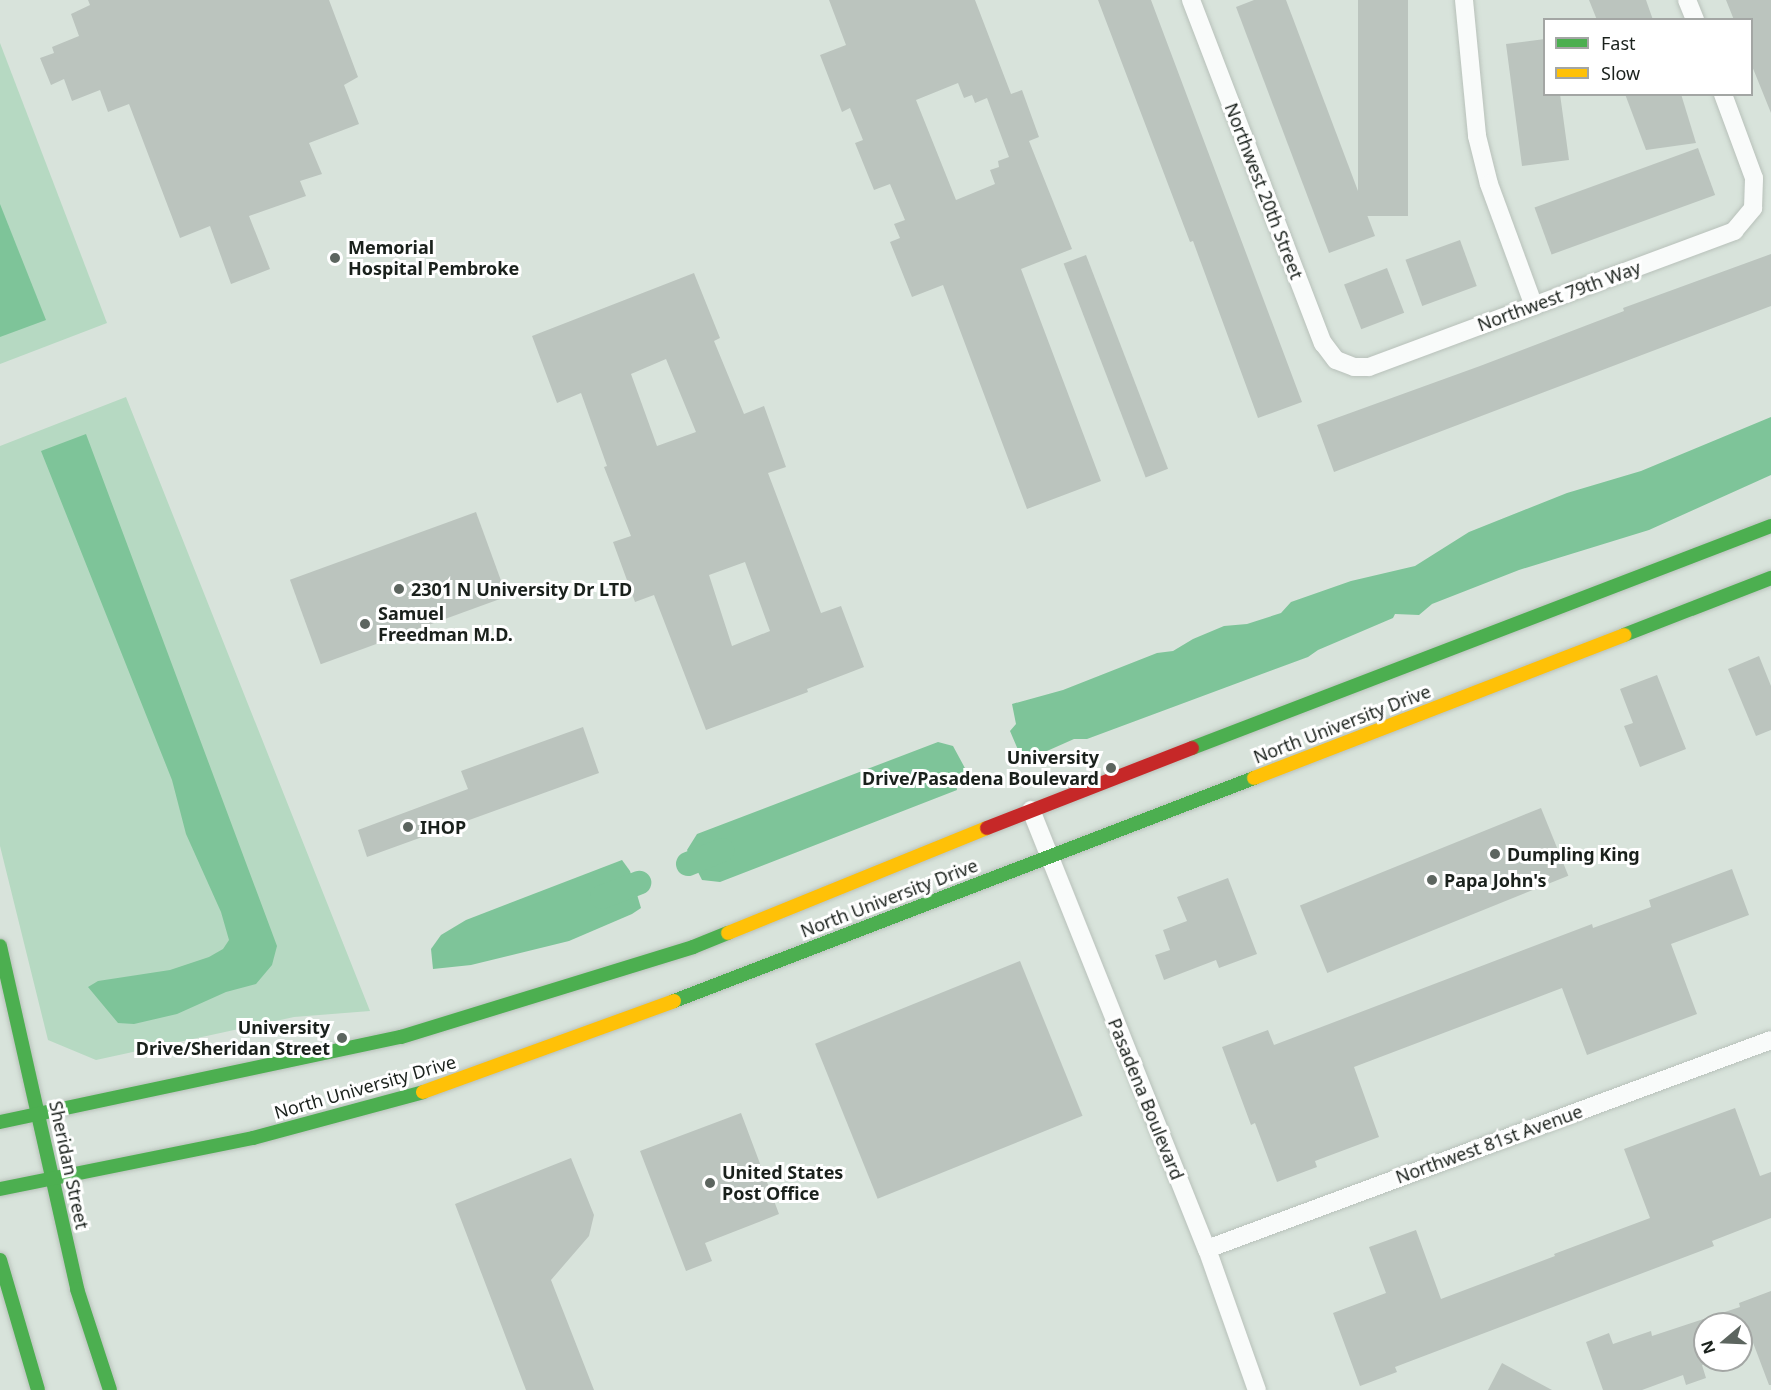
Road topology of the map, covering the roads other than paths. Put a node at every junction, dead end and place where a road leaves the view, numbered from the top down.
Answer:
1 (1191, 0) edge
2 (1464, 0) edge
3 (1687, 0) edge
4 (1694, 18) edge
5 (1724, 96) edge
6 (1534, 306) junction
7 (1354, 367) joint
8 (1771, 526) edge
9 (1771, 578) edge
10 (1031, 810) junction
11 (1050, 855) junction
12 (0, 946) edge
13 (1771, 1040) edge
14 (39, 1114) junction
15 (0, 1122) edge
16 (53, 1179) junction
17 (0, 1189) edge
18 (1207, 1249) junction
19 (0, 1260) edge
20 (38, 1390) edge
21 (110, 1390) edge
22 (1257, 1390) edge

1 - 7 street, Northwest 20th Street
2 - 6 street
3 - 4 street
5 - 6 street, Northwest 79th Way
6 - 7 street, Northwest 79th Way
8 - 10 main road, North University Drive
9 - 11 main road, North University Drive
10 - 11 street, Pasadena Boulevard
10 - 14 main road, North University Drive
11 - 16 main road, North University Drive
11 - 18 street, Pasadena Boulevard
12 - 14 main road, Sheridan Street
13 - 18 street, Northwest 81st Avenue
14 - 15 main road, North University Drive
14 - 16 main road, Sheridan Street
16 - 17 main road, North University Drive
16 - 21 main road, Sheridan Street
18 - 22 street, Pasadena Boulevard
19 - 20 main road

